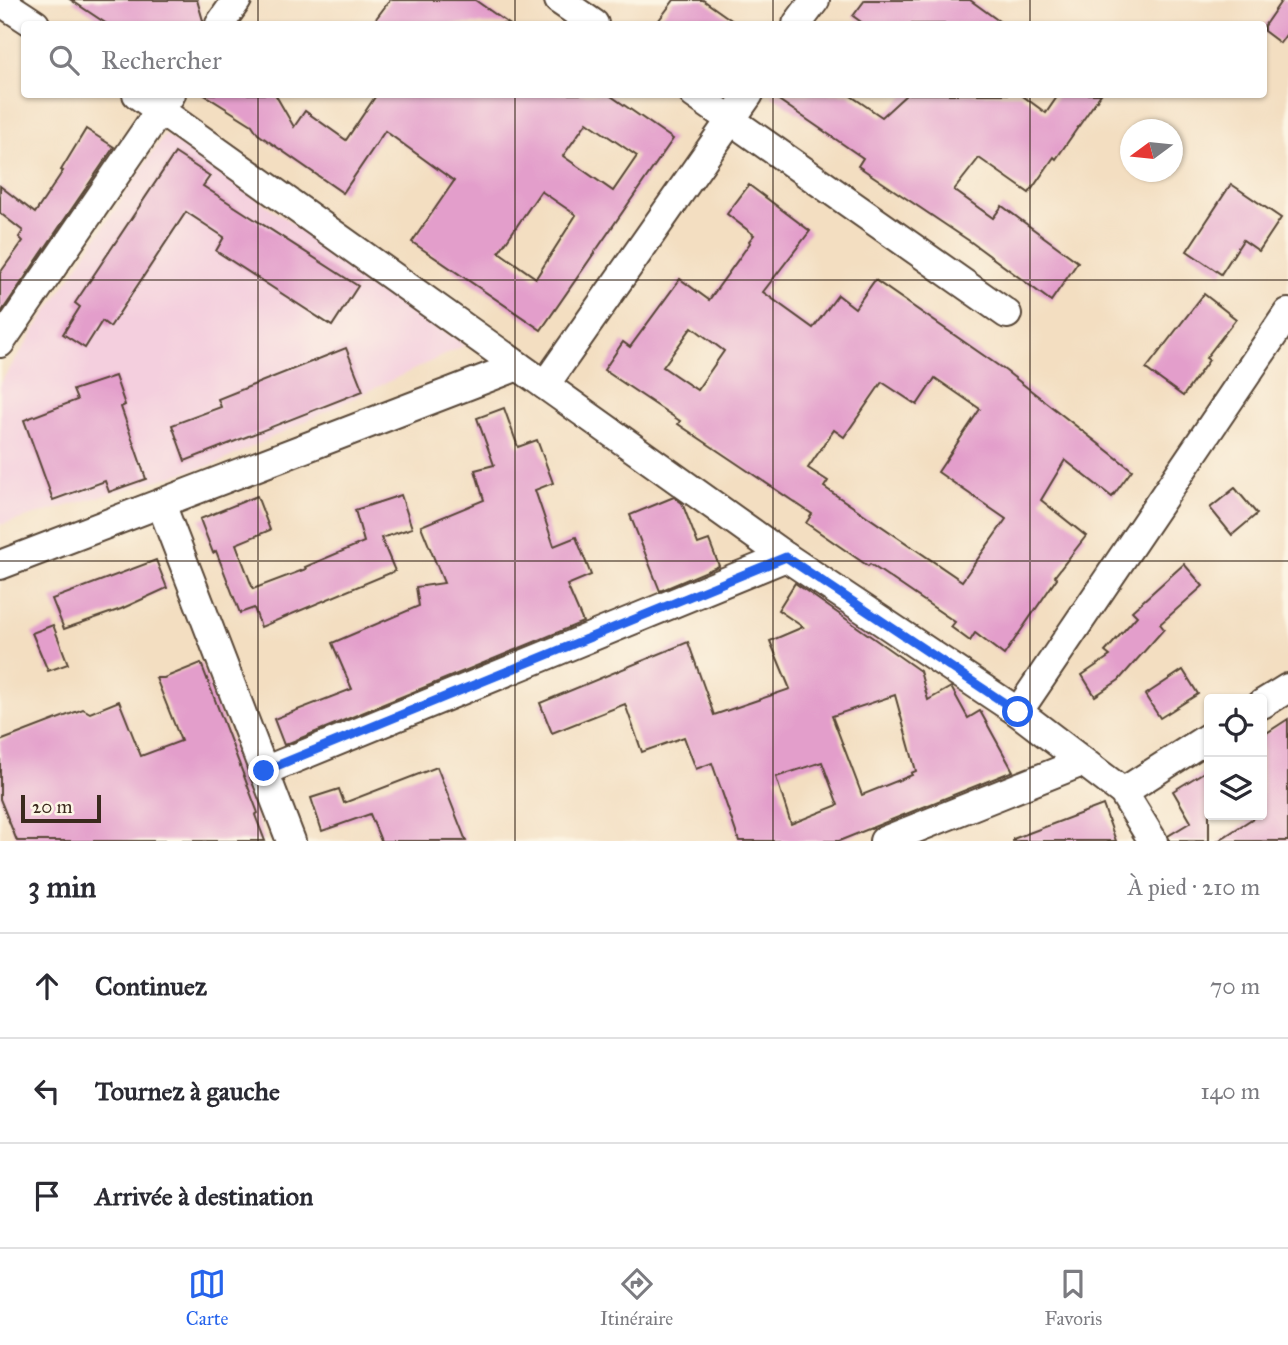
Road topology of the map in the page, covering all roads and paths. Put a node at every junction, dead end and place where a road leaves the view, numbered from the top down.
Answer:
1 (237, 0) edge
2 (559, 0) edge
3 (814, 0) edge
4 (0, 1) edge
5 (30, 21) edge
6 (222, 21) edge
7 (590, 21) edge
8 (799, 21) edge
9 (700, 98) edge
10 (746, 98) edge
11 (166, 103) edge
12 (731, 120) junction
13 (1288, 313) edge
14 (1007, 314) dead end
15 (0, 343) edge
16 (518, 366) junction
17 (545, 385) junction
18 (161, 504) junction
19 (786, 557) junction
20 (0, 565) edge
21 (1288, 688) edge
22 (1267, 701) edge
23 (1018, 712) junction
24 (1204, 740) edge
25 (1082, 762) junction
26 (264, 771) junction
27 (1124, 792) junction
28 (290, 841) edge
29 (884, 841) edge
30 (1153, 841) edge

1 - 6 street
2 - 7 street
3 - 8 street
4 - 5 street
9 - 12 street
10 - 12 street
11 - 15 street
11 - 16 street
12 - 14 street
12 - 17 street
13 - 23 street
16 - 17 street
16 - 18 street
17 - 19 street
18 - 20 street
18 - 26 street
19 - 23 street
19 - 26 street
21 - 22 street
23 - 25 street
24 - 27 street
25 - 27 street
25 - 29 street
26 - 28 street
27 - 30 street

